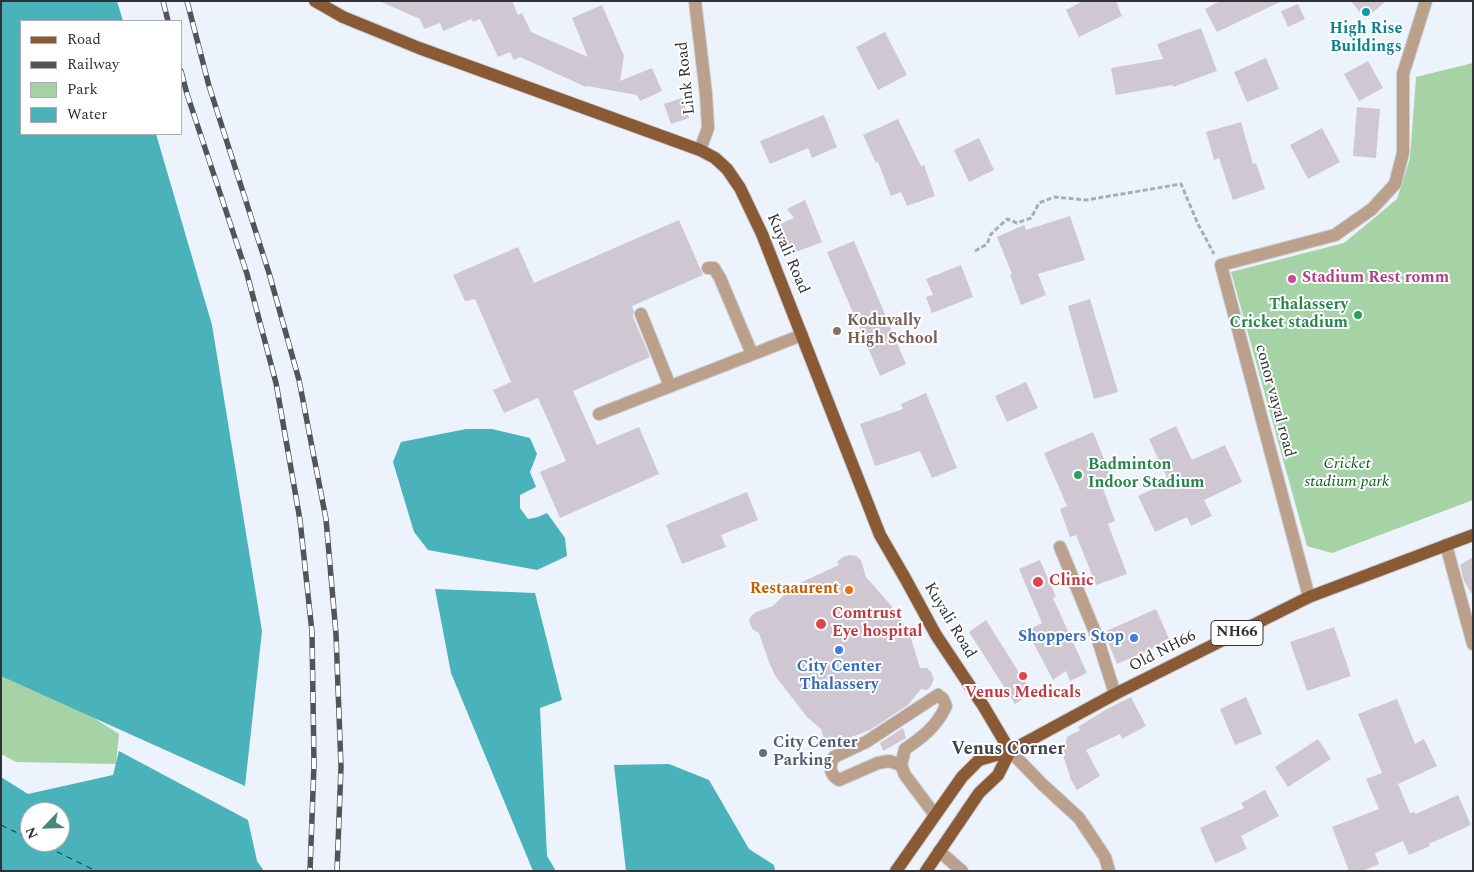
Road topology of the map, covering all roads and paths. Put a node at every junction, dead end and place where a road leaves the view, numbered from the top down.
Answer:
1 (315, 1) edge
2 (695, 1) edge
3 (1426, 1) edge
4 (700, 150) junction
5 (974, 251) dead end
6 (1221, 266) junction
7 (708, 268) dead end
8 (641, 314) dead end
9 (802, 335) junction
10 (752, 354) junction
11 (670, 386) junction
12 (599, 414) dead end
13 (1473, 534) edge
14 (1446, 545) junction
15 (1060, 547) dead end
16 (1309, 597) junction
17 (1470, 627) edge
18 (1473, 644) edge
19 (1116, 694) junction
20 (1010, 752) junction
21 (901, 765) junction
22 (935, 814) junction
23 (939, 851) junction
24 (896, 871) edge
25 (926, 871) edge
26 (962, 871) edge
27 (1109, 871) edge

1 - 4 main road, Kuyali Road
2 - 4 street, Link Road
3 - 6 street
4 - 9 main road, Kuyali Road
5 - 6 path
6 - 16 street, conor vayal road
7 - 10 street
8 - 11 street
9 - 10 street
9 - 20 main road, Kuyali Road
10 - 11 street
11 - 12 street
13 - 14 main road, Old NH66 / NH66
14 - 16 main road, Old NH66 / NH66
14 - 17 street
15 - 19 street
16 - 19 main road, Old NH66 / NH66
17 - 18 street
19 - 20 main road, Old NH66 / NH66
20 - 22 main road, Old NH66 / NH66
20 - 23 main road
20 - 27 street
21 - 21 street
21 - 22 street
22 - 24 main road, Old NH66 / NH66
23 - 25 main road
23 - 26 street

